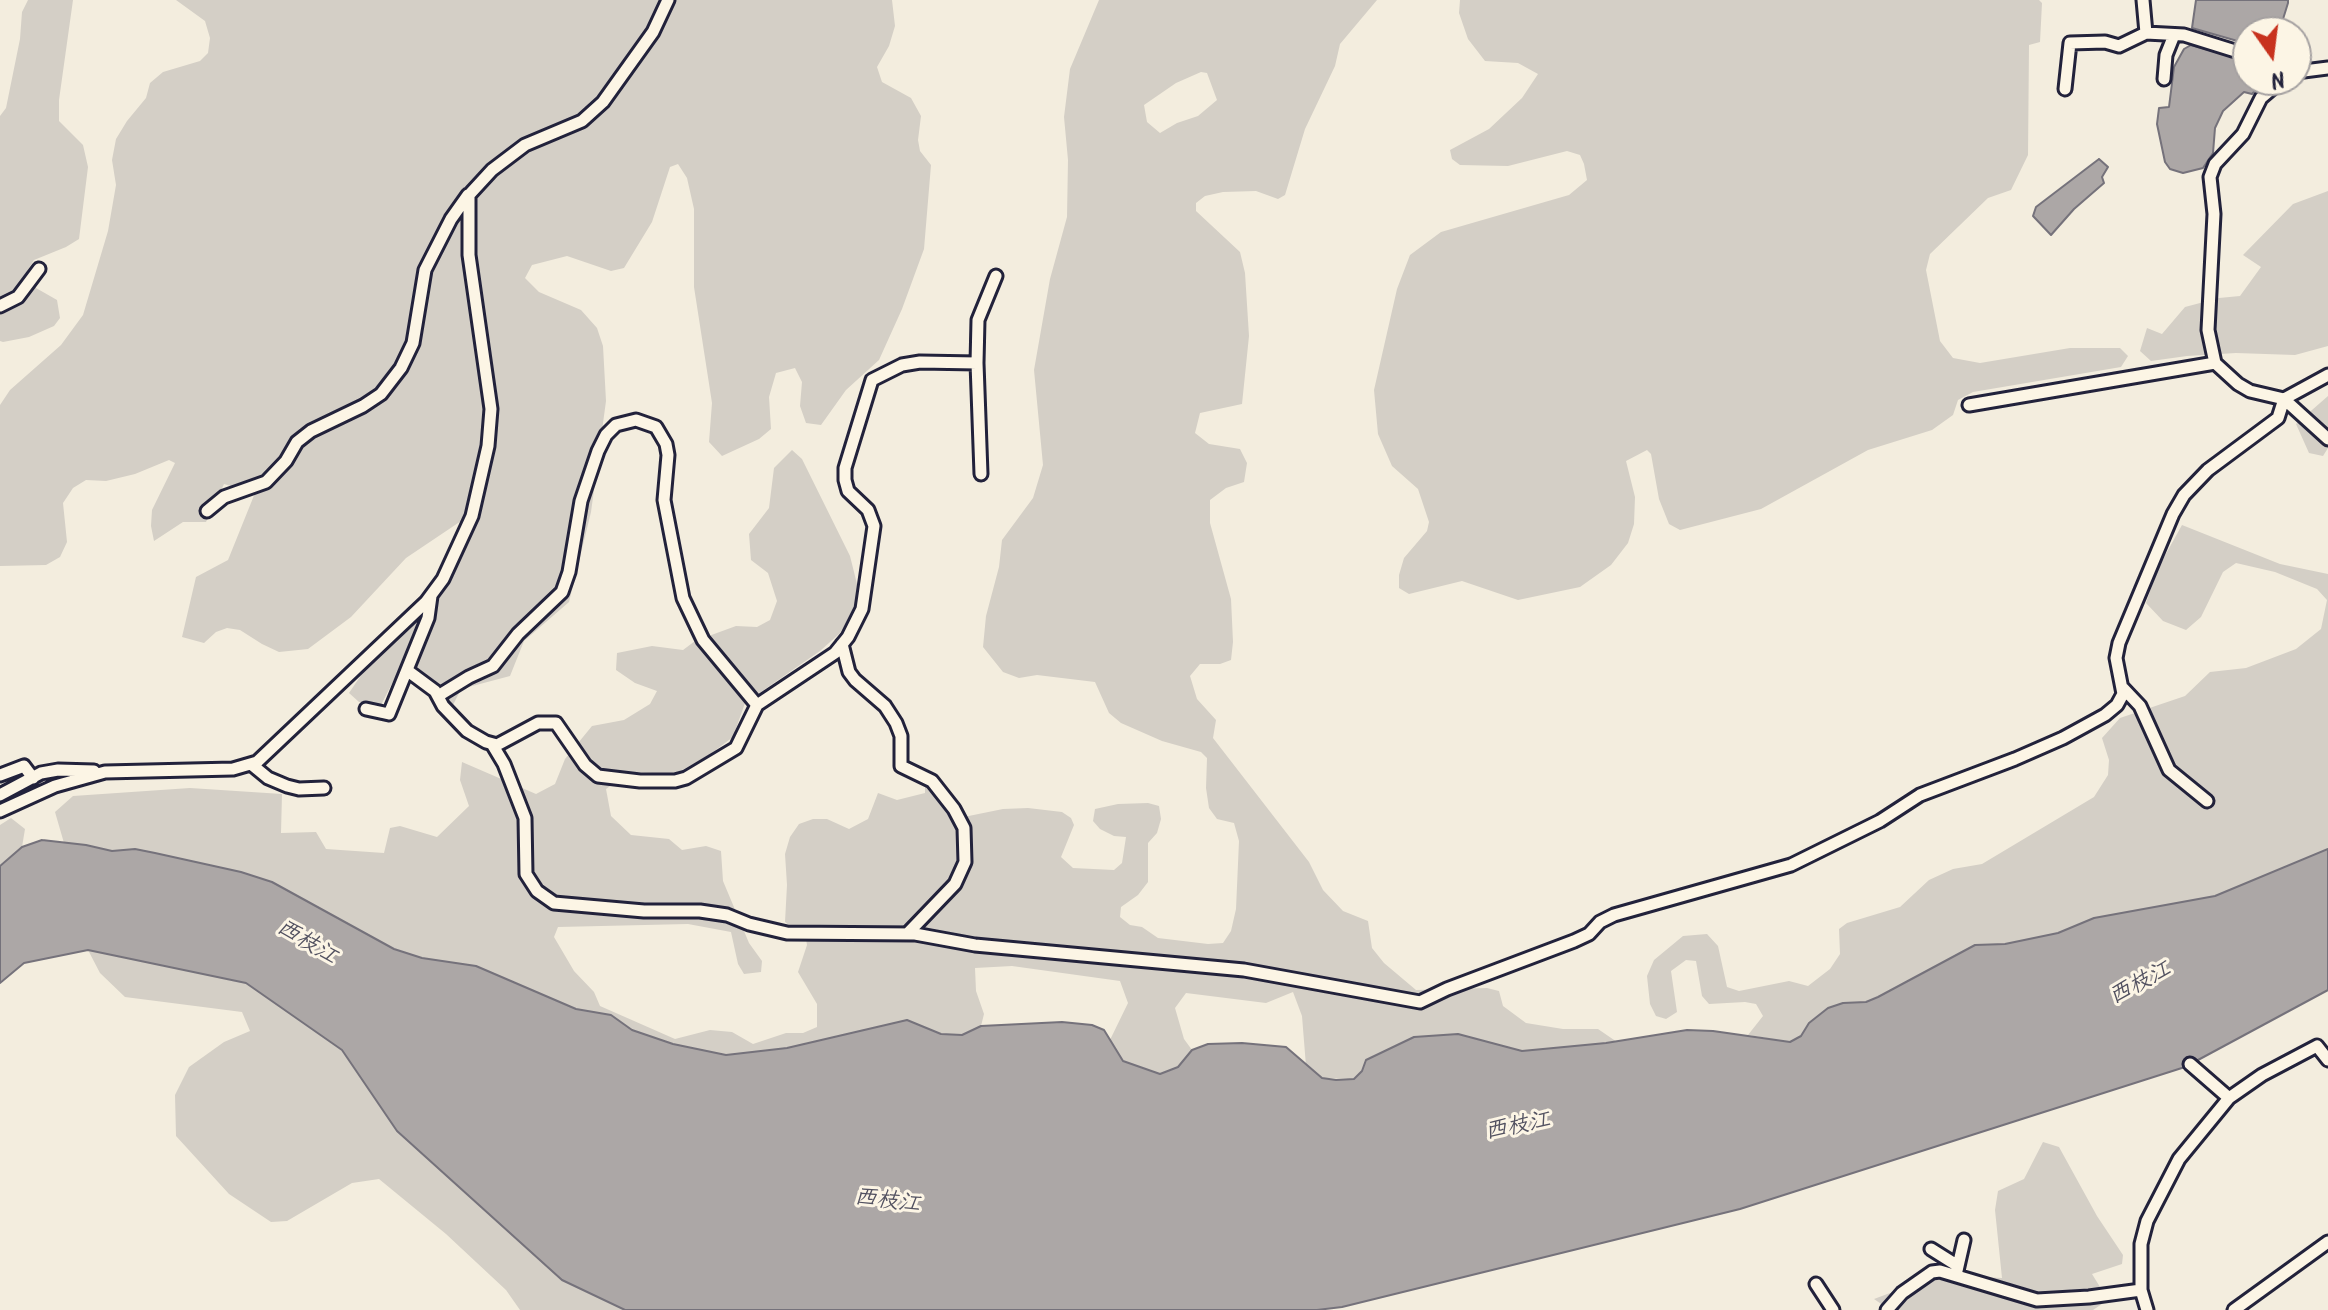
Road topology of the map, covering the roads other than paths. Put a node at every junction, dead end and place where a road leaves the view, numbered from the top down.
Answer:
1 (668, 0) edge
2 (2143, 0) edge
3 (2146, 33) junction
4 (2174, 35) junction
5 (2232, 49) edge
6 (2164, 79) dead end
7 (2065, 89) dead end
8 (2263, 96) edge
9 (469, 195) junction
10 (39, 269) dead end
11 (996, 276) dead end
12 (0, 306) edge
13 (977, 363) junction
14 (2215, 363) junction
15 (2328, 375) edge
16 (2284, 399) junction
17 (1969, 405) dead end
18 (2328, 439) edge
19 (981, 474) dead end
20 (207, 511) dead end
21 (431, 595) junction
22 (842, 644) junction
23 (408, 671) junction
24 (2123, 688) junction
25 (438, 696) junction
26 (757, 705) junction
27 (366, 709) dead end
28 (492, 744) junction
29 (251, 764) junction
30 (105, 772) junction
31 (0, 775) edge
32 (33, 778) junction
33 (324, 788) dead end
34 (0, 795) edge
35 (2207, 801) dead end
36 (0, 811) edge
37 (908, 933) junction
38 (2328, 1060) edge
39 (2190, 1064) dead end
40 (2229, 1098) junction
41 (1964, 1240) dead end
42 (2327, 1245) edge
43 (1931, 1249) dead end
44 (1957, 1270) junction
45 (1816, 1284) dead end
46 (2141, 1290) junction
47 (1833, 1310) edge
48 (1887, 1310) edge
49 (2147, 1310) edge
50 (2234, 1310) edge

1 - 9 street
2 - 3 street
3 - 4 street
3 - 7 street
4 - 5 street
4 - 6 street
8 - 14 street
9 - 20 street
9 - 21 street
10 - 12 street
11 - 13 street
13 - 19 street
13 - 22 street
14 - 16 street
14 - 17 street
15 - 16 street
16 - 18 street
16 - 24 street
21 - 23 street
21 - 29 street
22 - 26 street
22 - 37 street
23 - 25 street
23 - 27 street
24 - 35 street
24 - 37 street
25 - 26 street
25 - 28 street
26 - 28 street
28 - 37 street
29 - 30 street
29 - 33 street
30 - 32 street
30 - 36 street
31 - 32 street
32 - 34 street
38 - 40 street
39 - 40 street
40 - 46 street
41 - 44 street
42 - 50 street
43 - 44 street
44 - 46 street
44 - 48 street
45 - 47 street
46 - 49 street

